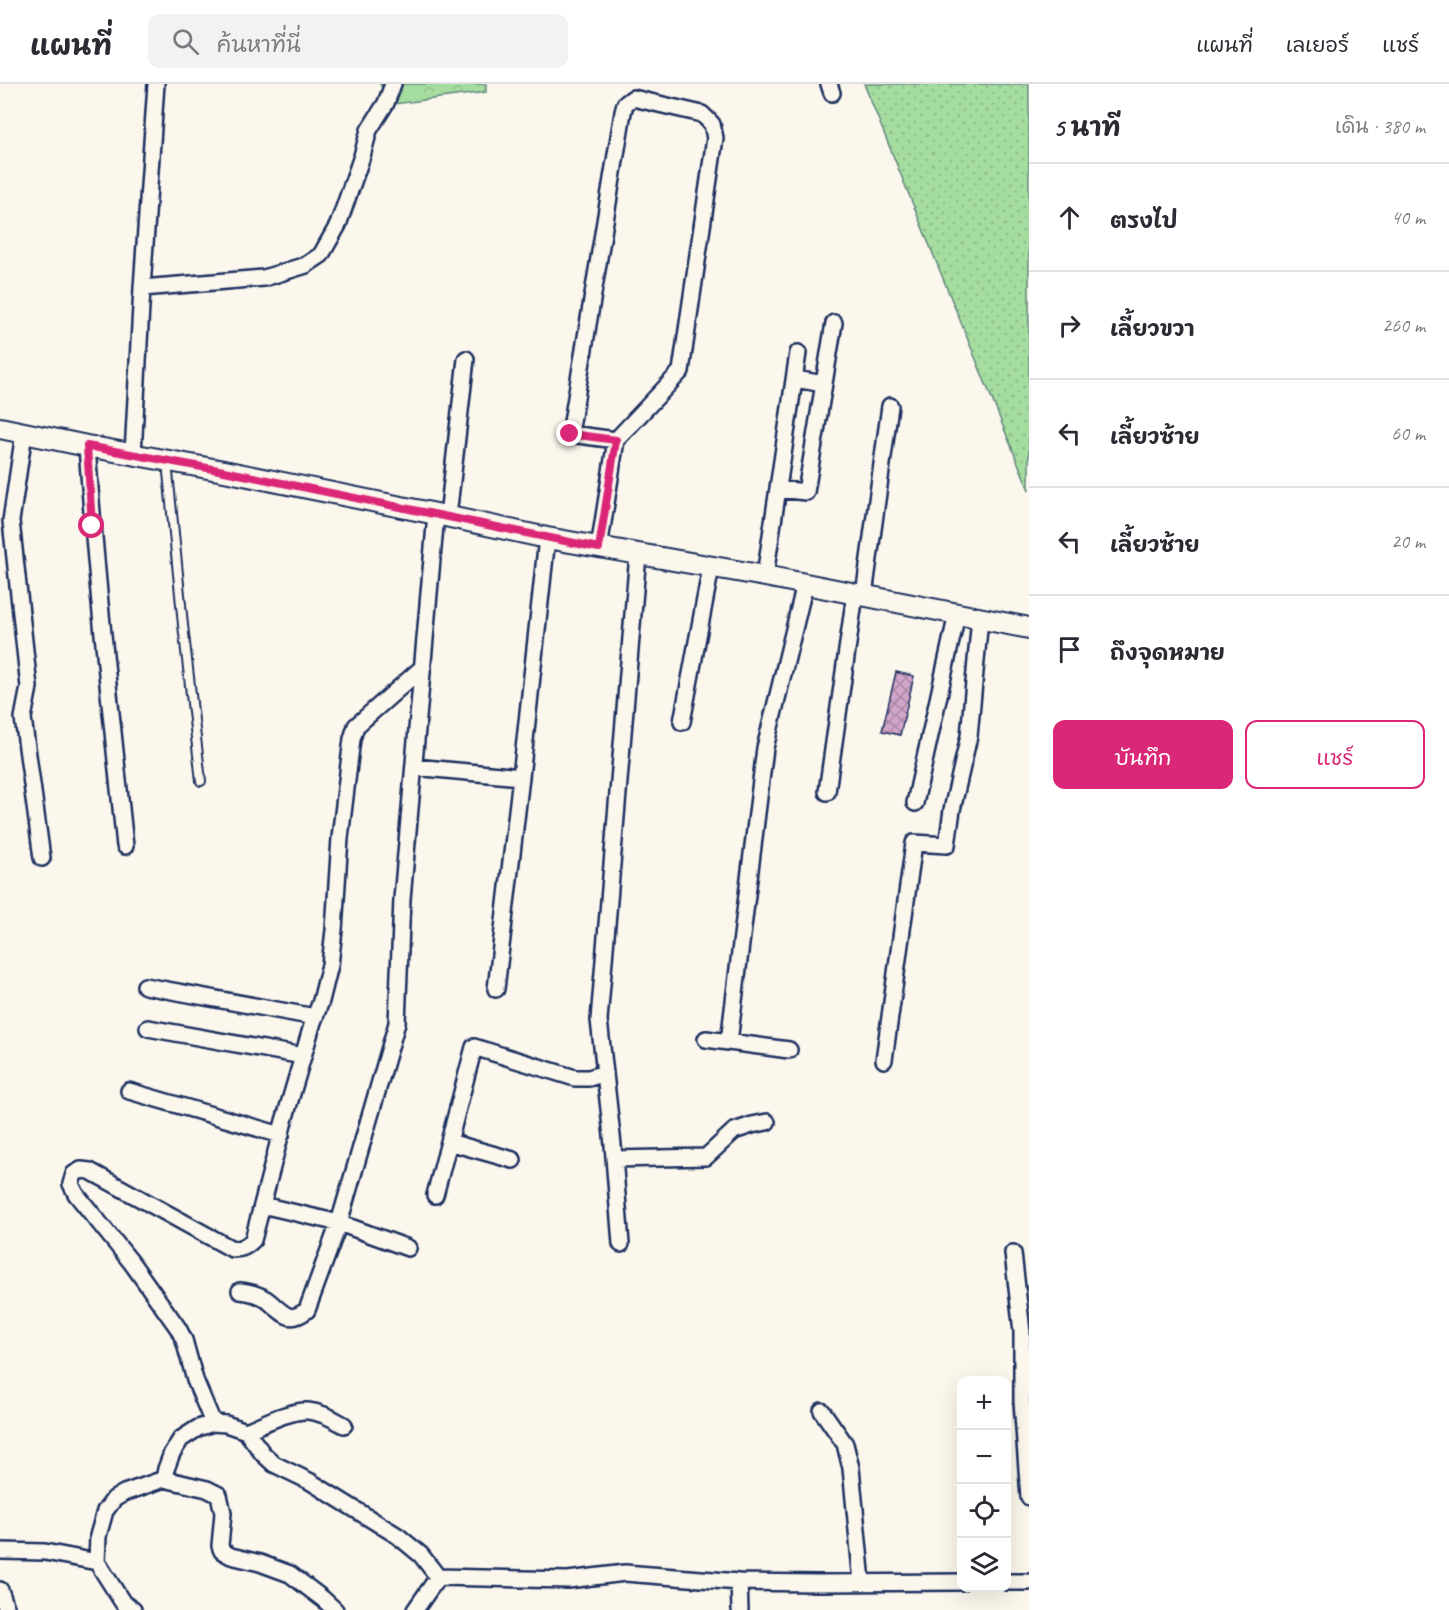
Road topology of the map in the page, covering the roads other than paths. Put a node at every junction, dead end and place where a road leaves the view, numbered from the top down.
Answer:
1 (156, 84) edge
2 (393, 84) edge
3 (142, 288) junction
4 (834, 322) dead end
5 (798, 353) dead end
6 (466, 359) dead end
7 (795, 379) junction
8 (824, 384) junction
9 (890, 406) dead end
10 (0, 428) edge
11 (24, 433) junction
12 (616, 440) junction
13 (87, 446) junction
14 (133, 454) junction
15 (166, 460) junction
16 (778, 489) junction
17 (442, 515) junction
18 (547, 538) junction
19 (599, 548) junction
20 (638, 554) junction
21 (711, 567) junction
22 (765, 576) junction
23 (805, 584) junction
24 (859, 594) junction
25 (957, 614) junction
26 (980, 618) junction
27 (1029, 628) edge
28 (423, 667) junction
29 (682, 722) dead end
30 (414, 767) junction
31 (521, 777) junction
32 (201, 781) dead end
33 (827, 792) dead end
34 (915, 803) dead end
35 (125, 846) dead end
36 (42, 858) dead end
37 (145, 986) dead end
38 (496, 989) dead end
39 (315, 1017) junction
40 (148, 1028) dead end
41 (706, 1039) dead end
42 (729, 1042) junction
43 (789, 1050) dead end
44 (303, 1056) junction
45 (884, 1060) dead end
46 (605, 1072) junction
47 (129, 1092) dead end
48 (767, 1122) dead end
49 (281, 1135) junction
50 (449, 1142) junction
51 (614, 1159) junction
52 (513, 1160) dead end
53 (435, 1195) dead end
54 (262, 1205) junction
55 (339, 1223) junction
56 (621, 1244) dead end
57 (408, 1248) dead end
58 (1014, 1253) dead end
59 (240, 1291) dead end
60 (1026, 1359) edge
61 (822, 1410) dead end
62 (213, 1423) junction
63 (344, 1425) dead end
64 (246, 1431) junction
65 (164, 1479) junction
66 (1029, 1497) edge
67 (0, 1551) edge
68 (97, 1562) junction
69 (438, 1577) junction
70 (739, 1582) junction
71 (862, 1582) junction
72 (957, 1582) edge
73 (1011, 1582) edge
74 (1029, 1582) edge
75 (0, 1590) edge
76 (7, 1610) edge
77 (132, 1610) edge
78 (335, 1610) edge
79 (415, 1610) edge
80 (740, 1610) edge

1 - 3 street
2 - 3 street
3 - 14 street
4 - 8 street
5 - 7 street
6 - 17 street
7 - 8 street
7 - 16 street
8 - 16 street
9 - 24 street
10 - 11 street
11 - 13 street
11 - 36 street
12 - 12 street
12 - 19 street
13 - 14 street
13 - 35 street
14 - 15 street
15 - 17 street
15 - 32 lane
16 - 22 street
17 - 18 street
17 - 28 street
18 - 19 street
18 - 31 street
19 - 20 street
20 - 21 street
20 - 46 street
21 - 22 street
21 - 29 street
22 - 23 street
23 - 24 street
23 - 42 street
24 - 25 street
24 - 33 street
25 - 26 street
25 - 34 street
26 - 27 street
26 - 45 street
28 - 30 street
28 - 39 street
30 - 31 street
30 - 55 street
31 - 38 street
37 - 39 street
39 - 44 street
40 - 44 street
41 - 42 street
42 - 43 street
44 - 49 street
46 - 50 street
46 - 51 street
47 - 49 street
48 - 51 street
49 - 54 street
50 - 52 street
50 - 53 street
51 - 56 street
54 - 55 street
54 - 62 street
55 - 57 street
55 - 59 street
58 - 60 street
60 - 66 street
61 - 71 street
62 - 64 street
62 - 65 street
63 - 64 street
64 - 69 street
65 - 68 street
65 - 78 street
67 - 68 street
68 - 77 street
69 - 70 street
69 - 79 street
70 - 71 street
70 - 80 street
71 - 72 street
73 - 74 street
75 - 76 street

